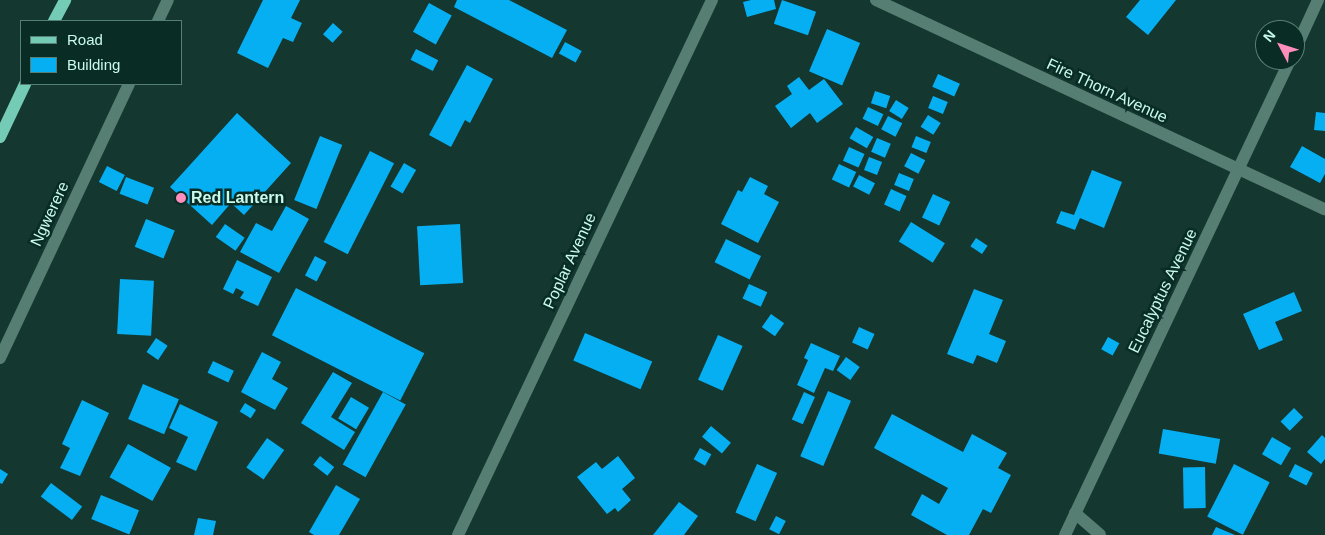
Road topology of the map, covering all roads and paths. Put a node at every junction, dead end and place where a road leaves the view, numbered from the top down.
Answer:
1 (64, 0) edge
2 (168, 0) edge
3 (712, 0) edge
4 (876, 0) edge
5 (1318, 0) edge
6 (54, 20) edge
7 (158, 20) edge
8 (1305, 28) edge
9 (1285, 70) edge
10 (25, 85) edge
11 (129, 85) edge
12 (0, 137) edge
13 (1239, 171) junction
14 (1325, 209) edge
15 (0, 358) edge
16 (1075, 513) junction
17 (458, 535) edge
18 (1065, 535) edge
19 (1100, 535) edge

1 - 6 main road
2 - 7 street
3 - 17 street, Poplar Avenue
4 - 13 street, Fire Thorn Avenue
5 - 8 street
9 - 13 street, Eucalyptus Avenue
10 - 12 main road
11 - 15 street, Ngwerere
13 - 14 street, Fire Thorn Avenue
13 - 16 street, Eucalyptus Avenue
16 - 18 street, Eucalyptus Avenue
16 - 19 street

